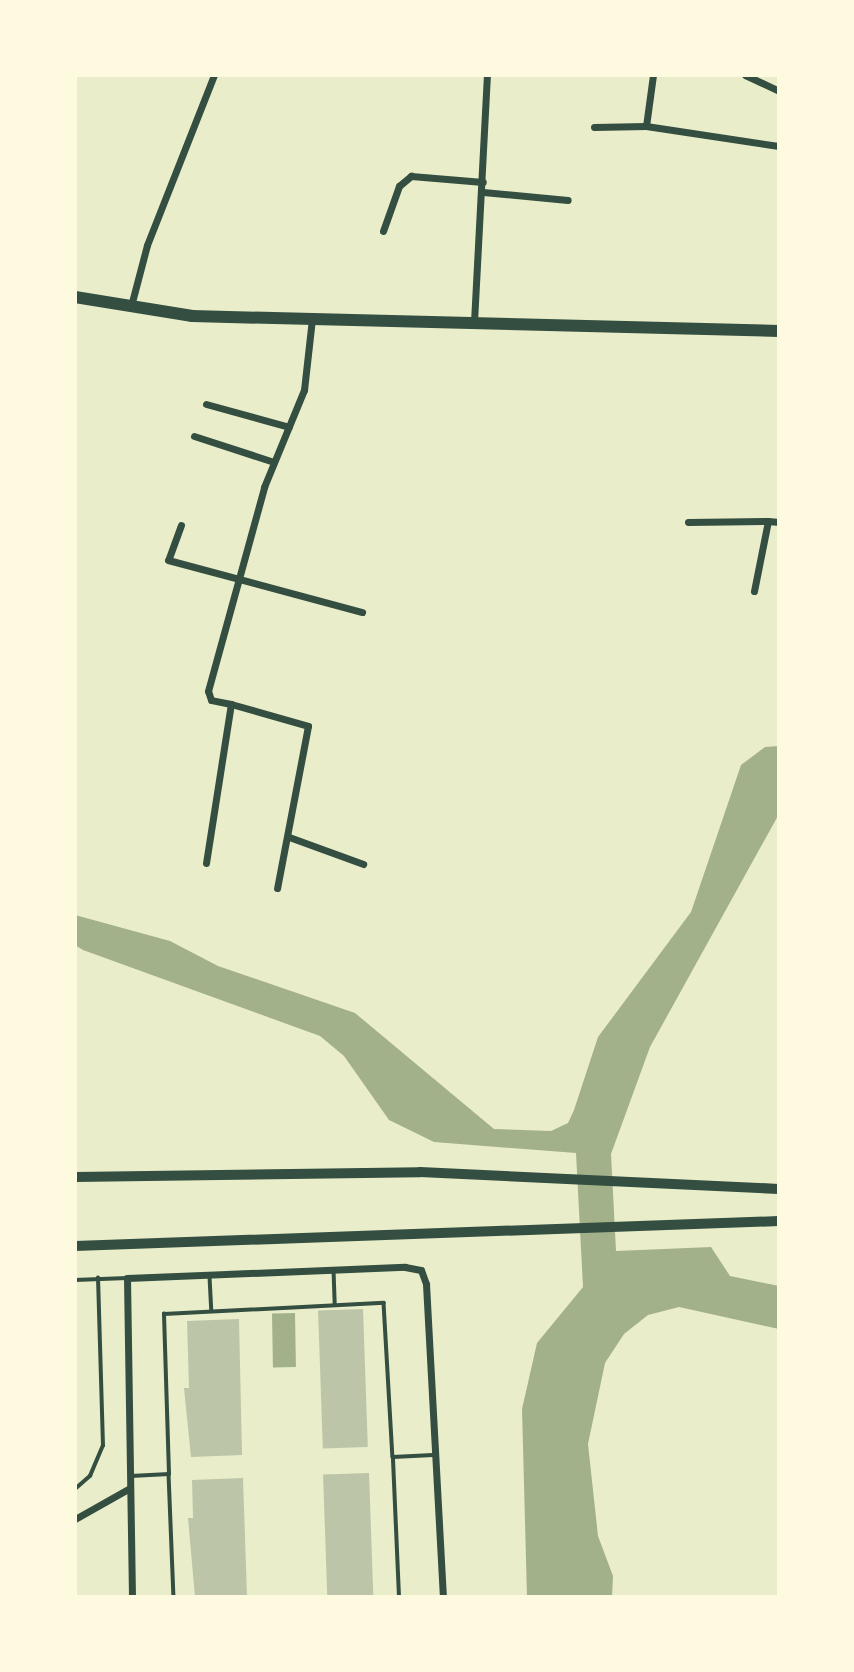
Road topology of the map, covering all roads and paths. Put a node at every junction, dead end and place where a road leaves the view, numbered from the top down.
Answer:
1 (214, 75) edge
2 (487, 75) edge
3 (653, 75) edge
4 (746, 75) edge
5 (779, 91) edge
6 (646, 126) junction
7 (594, 127) dead end
8 (779, 146) edge
9 (483, 182) junction
10 (483, 192) junction
11 (568, 200) dead end
12 (383, 231) dead end
13 (75, 297) edge
14 (131, 306) junction
15 (312, 319) junction
16 (474, 322) junction
17 (779, 331) edge
18 (206, 404) dead end
19 (289, 427) junction
20 (194, 436) dead end
21 (274, 462) junction
22 (768, 521) junction
23 (688, 522) dead end
24 (779, 522) edge
25 (181, 525) dead end
26 (238, 578) junction
27 (754, 591) dead end
28 (362, 612) dead end
29 (231, 704) junction
30 (289, 837) junction
31 (206, 863) dead end
32 (363, 864) dead end
33 (277, 888) dead end
34 (75, 1177) edge
35 (779, 1189) edge
36 (779, 1221) edge
37 (75, 1246) edge
38 (334, 1270) junction
39 (210, 1275) junction
40 (98, 1278) junction
41 (127, 1278) junction
42 (75, 1280) edge
43 (335, 1305) junction
44 (212, 1311) junction
45 (435, 1455) junction
46 (393, 1457) junction
47 (169, 1474) junction
48 (131, 1476) junction
49 (130, 1488) junction
50 (75, 1489) edge
51 (75, 1519) edge
52 (132, 1597) edge
53 (174, 1597) edge
54 (399, 1597) edge
55 (443, 1597) edge

1 - 14 street
2 - 9 street
3 - 6 street
4 - 5 street
6 - 7 street
6 - 8 street
9 - 10 street
9 - 12 street
10 - 11 street
10 - 16 street
13 - 14 highway
14 - 15 highway
15 - 16 highway
15 - 19 street
16 - 17 highway
18 - 19 street
19 - 21 street
20 - 21 street
21 - 26 street
22 - 23 street
22 - 24 street
22 - 27 street
25 - 26 street
26 - 28 street
26 - 29 street
29 - 30 street
29 - 31 street
30 - 32 street
30 - 33 street
34 - 35 main road
36 - 37 main road
38 - 39 street
38 - 43 lane
38 - 45 street
39 - 41 street
39 - 44 lane
40 - 41 lane
40 - 42 lane
40 - 50 lane
41 - 48 street
43 - 44 lane
43 - 46 lane
44 - 47 lane
45 - 46 lane
45 - 55 street
46 - 54 lane
47 - 48 lane
47 - 53 lane
48 - 49 street
49 - 51 street
49 - 52 street

